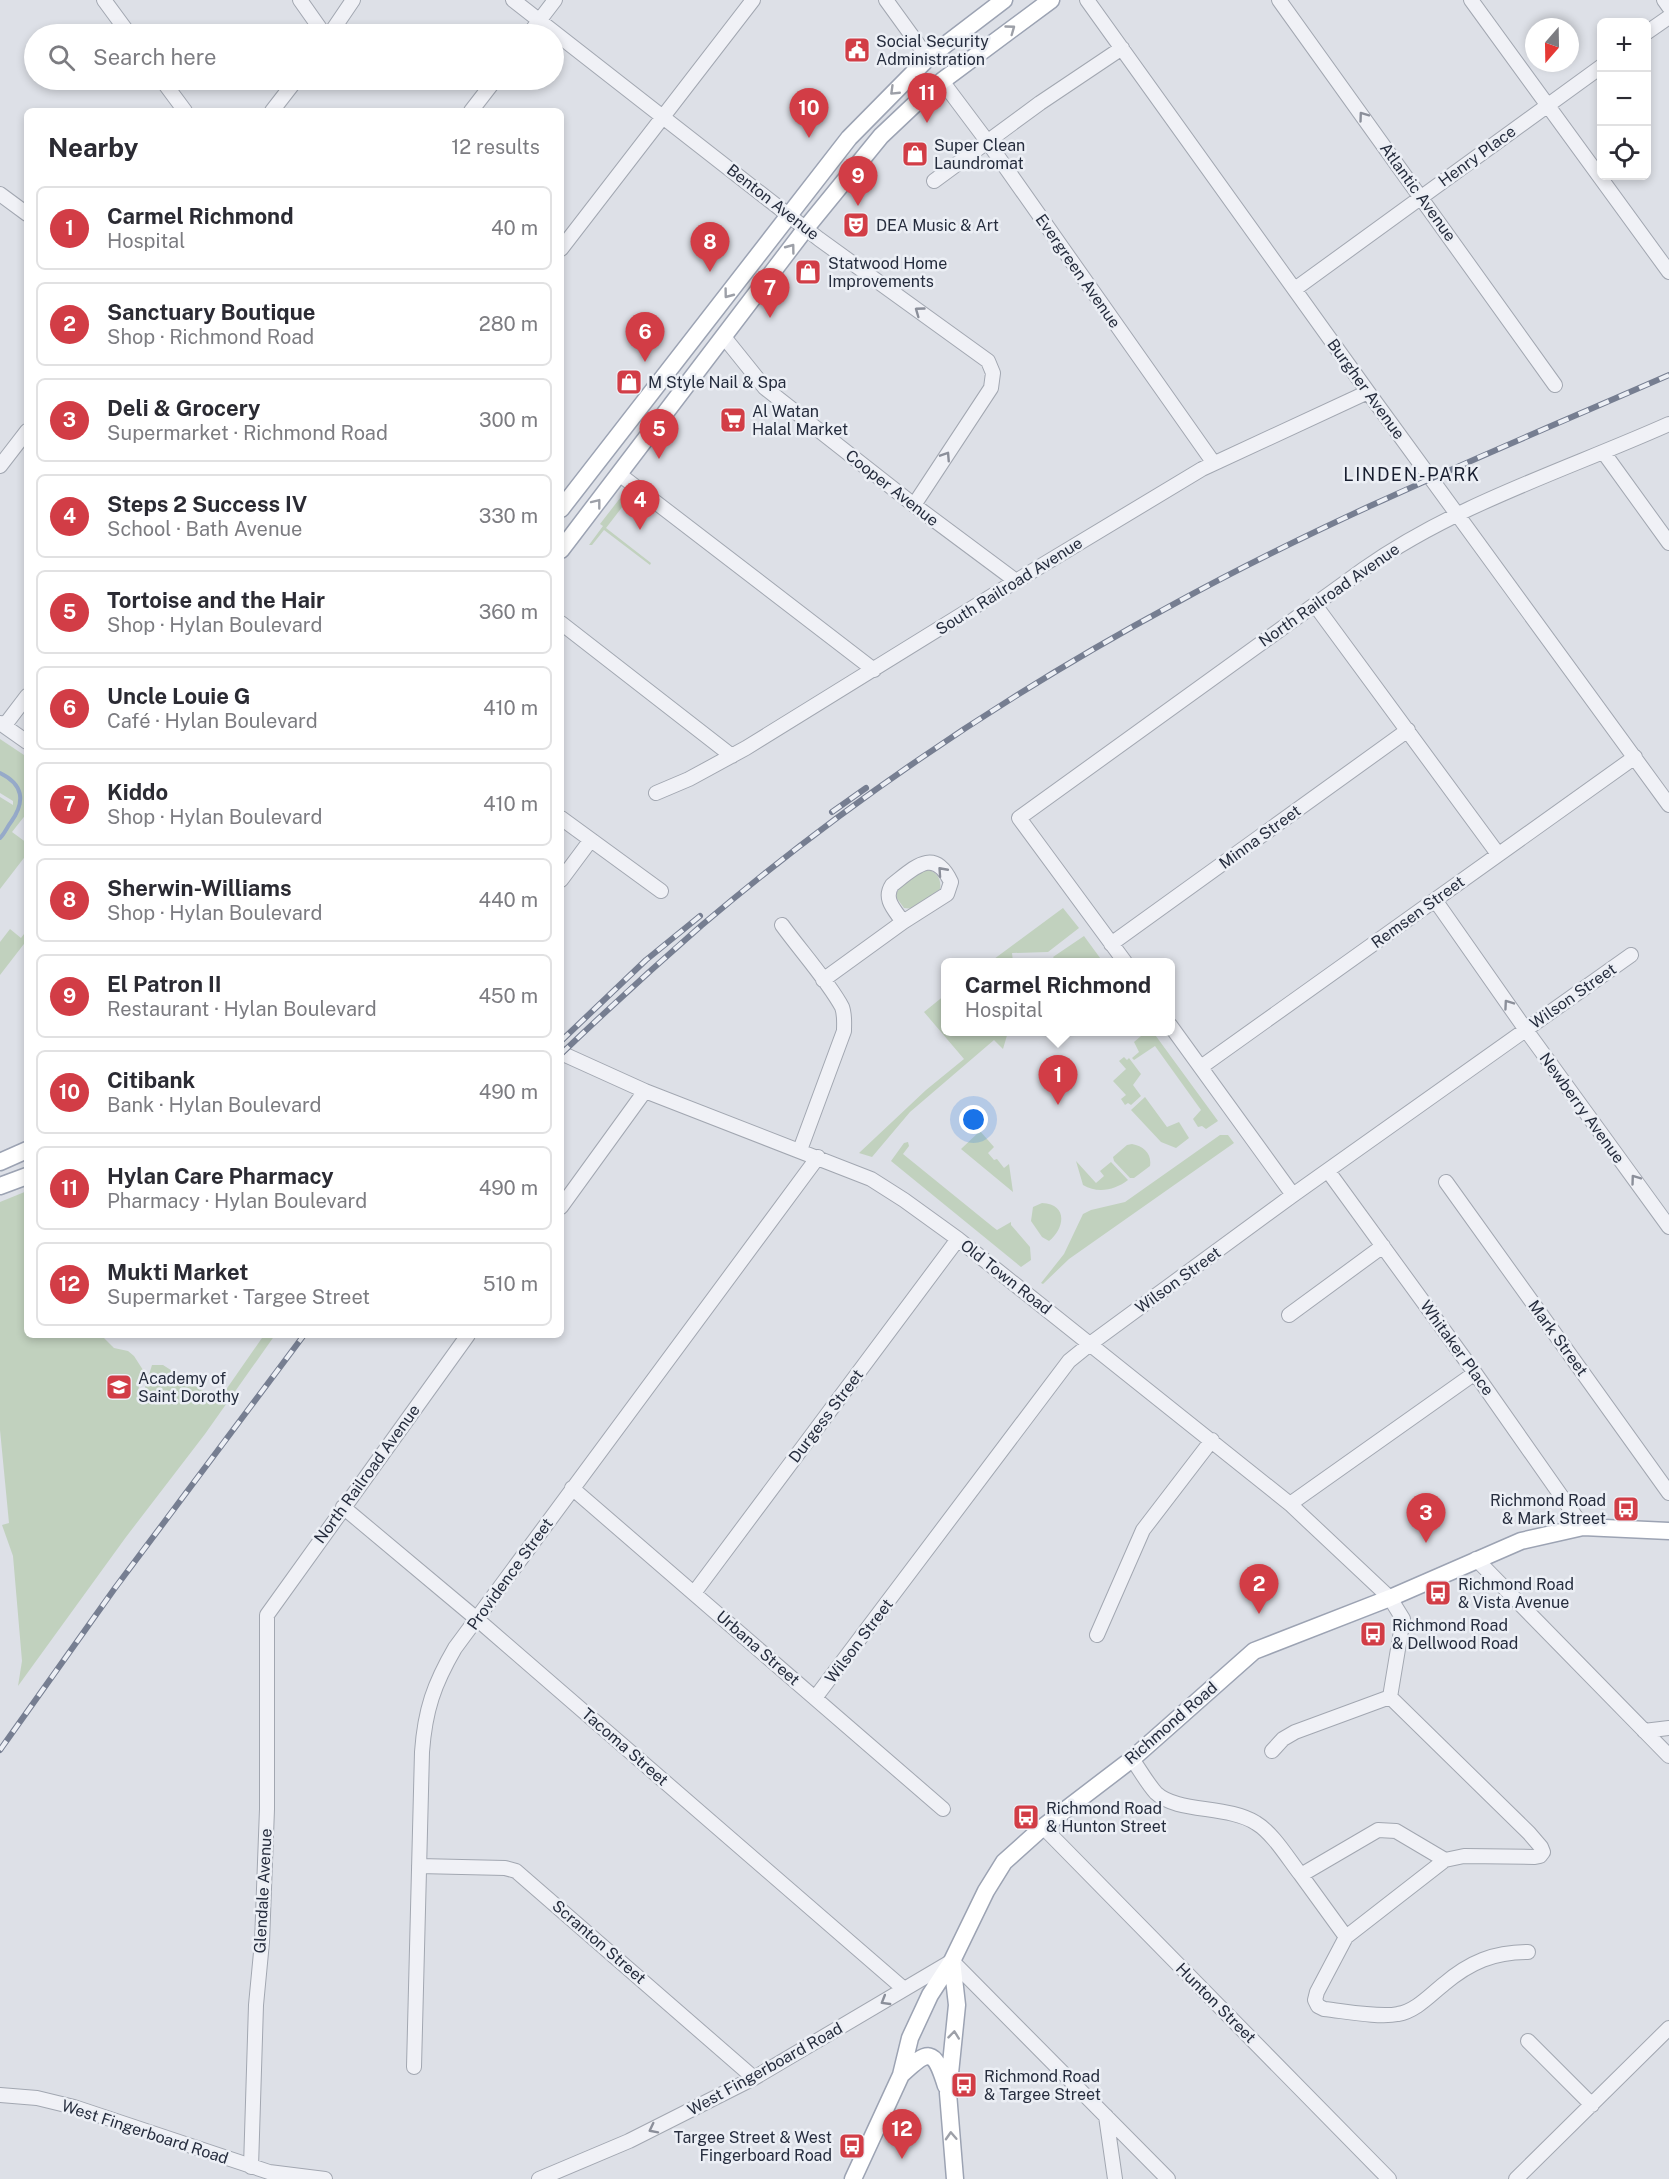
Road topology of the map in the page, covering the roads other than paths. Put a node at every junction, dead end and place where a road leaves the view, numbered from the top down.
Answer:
1 (104, 0) edge
2 (300, 0) edge
3 (353, 0) edge
4 (513, 0) edge
5 (555, 0) edge
6 (753, 0) edge
7 (886, 0) edge
8 (1004, 0) edge
9 (1051, 0) edge
10 (1087, 0) edge
11 (1279, 0) edge
12 (1472, 0) edge
13 (1664, 0) edge
14 (1669, 7) edge
15 (1669, 17) edge
16 (540, 21) junction
17 (122, 24) edge
18 (317, 24) edge
19 (337, 24) edge
20 (537, 24) edge
21 (544, 24) edge
22 (1651, 30) edge
23 (564, 40) edge
24 (1122, 48) junction
25 (928, 58) junction
26 (1597, 70) edge
27 (942, 81) junction
28 (169, 90) edge
29 (288, 90) edge
30 (487, 90) edge
31 (1548, 105) junction
32 (183, 108) edge
33 (274, 108) edge
34 (473, 108) edge
35 (662, 116) junction
36 (987, 141) junction
37 (934, 181) dead end
38 (0, 194) edge
39 (1422, 197) junction
40 (24, 212) edge
41 (789, 214) junction
42 (806, 228) junction
43 (564, 245) edge
44 (1669, 272) edge
45 (1295, 289) junction
46 (724, 337) junction
47 (1555, 385) dead end
48 (1368, 392) junction
49 (1669, 424) edge
50 (24, 435) edge
51 (1604, 453) junction
52 (1214, 462) junction
53 (0, 466) edge
54 (619, 474) junction
55 (564, 505) edge
56 (914, 505) junction
57 (1457, 514) junction
58 (1669, 543) edge
59 (564, 546) edge
60 (1016, 581) junction
61 (1315, 605) junction
62 (564, 625) edge
63 (874, 670) junction
64 (24, 699) edge
65 (2, 724) edge
66 (1408, 730) junction
67 (24, 740) edge
68 (732, 756) junction
69 (1635, 757) junction
70 (656, 794) dead end
71 (1669, 805) edge
72 (564, 820) edge
73 (590, 841) junction
74 (1498, 854) junction
75 (564, 876) edge
76 (661, 891) dead end
77 (1435, 900) junction
78 (903, 922) junction
79 (782, 926) dead end
80 (1111, 944) junction
81 (1631, 955) dead end
82 (1121, 958) edge
83 (823, 980) junction
84 (1526, 1030) junction
85 (1175, 1032) edge
86 (564, 1054) edge
87 (1201, 1067) junction
88 (645, 1091) junction
89 (800, 1150) junction
90 (24, 1151) edge
91 (818, 1158) junction
92 (0, 1162) edge
93 (1328, 1171) junction
94 (24, 1177) edge
95 (1446, 1182) dead end
96 (0, 1186) edge
97 (1293, 1195) junction
98 (564, 1203) edge
99 (1669, 1227) edge
100 (958, 1239) junction
101 (1383, 1246) junction
102 (1289, 1315) dead end
103 (466, 1338) edge
104 (1090, 1344) junction
105 (1475, 1373) junction
106 (1212, 1440) junction
107 (572, 1488) junction
108 (1669, 1493) edge
109 (1290, 1504) junction
110 (343, 1507) junction
111 (1583, 1527) junction
112 (1669, 1531) edge
113 (1476, 1559) junction
114 (694, 1593) junction
115 (1390, 1598) junction
116 (267, 1615) joint
117 (478, 1620) junction
118 (1097, 1635) dead end
119 (1390, 1697) junction
120 (815, 1698) junction
121 (1669, 1728) edge
122 (1644, 1731) junction
123 (1272, 1751) dead end
124 (1669, 1756) edge
125 (1132, 1759) junction
126 (943, 1809) dead end
127 (1043, 1827) junction
128 (1445, 1860) junction
129 (419, 1866) junction
130 (1301, 1875) junction
131 (1346, 1937) junction
132 (1528, 1952) dead end
133 (952, 1961) junction
134 (904, 1989) junction
135 (1669, 2028) edge
136 (1528, 2041) dead end
137 (414, 2067) dead end
138 (901, 2075) junction
139 (754, 2078) junction
140 (948, 2093) junction
141 (0, 2095) edge
142 (1592, 2105) junction
143 (1106, 2116) junction
144 (251, 2167) junction
145 (325, 2179) edge
146 (539, 2179) edge
147 (853, 2179) edge
148 (955, 2179) edge
149 (1115, 2179) edge
150 (1168, 2179) edge
151 (1389, 2179) edge
152 (1516, 2179) edge

1 - 17 street
2 - 18 street
3 - 19 street
4 - 16 street, Benton Avenue
5 - 16 street
6 - 35 street
7 - 25 street
8 - 25 main road
27 -> 9 main road
10 - 24 street, Burgher Avenue
39 -> 11 street, Atlantic Avenue
12 - 31 street
13 - 14 street
15 - 22 street
16 - 20 street
16 - 21 street, Benton Avenue
23 - 35 street, Benton Avenue
24 - 36 street
24 - 45 street, Burgher Avenue
25 -> 41 main road
26 - 31 street, Henry Place
27 - 36 street, Evergreen Avenue
27 - 42 main road
28 - 32 street
29 - 33 street
30 - 34 street
31 - 39 street, Henry Place
31 - 44 street
35 - 41 street, Benton Avenue
35 - 43 street
36 - 37 street
36 - 52 street, Evergreen Avenue
38 - 40 street
39 - 45 street, Henry Place
39 - 47 street, Atlantic Avenue
41 - 42 street, Benton Avenue
41 -> 55 main road
46 -> 42 main road
56 -> 42 street, Benton Avenue
45 - 48 street, Burgher Avenue
46 - 54 main road
46 - 56 street, Cooper Avenue
48 - 52 street, South Railroad Avenue
48 - 57 street, Burgher Avenue
49 - 51 street, North Railroad Avenue
50 - 53 street
51 - 57 street, North Railroad Avenue
51 - 58 street
52 - 60 street, South Railroad Avenue
59 -> 54 main road
54 - 63 street
56 - 60 street, Cooper Avenue
57 - 61 street, North Railroad Avenue
57 - 69 street, Burgher Avenue
60 - 63 street, South Railroad Avenue
61 - 66 street
61 - 80 street, North Railroad Avenue
62 - 68 street
63 - 68 street, South Railroad Avenue
64 - 65 street
65 - 67 street
66 - 74 street
66 - 80 street, Minna Street
68 - 70 street, South Railroad Avenue
69 - 71 street, Burgher Avenue
69 - 74 street, Remsen Street
72 - 73 street
73 - 75 street
73 - 76 street
74 - 77 street, Remsen Street
84 -> 77 street, Newberry Avenue
77 - 87 street, Remsen Street
78 -> 78 street
78 - 83 street
79 - 83 street
80 - 82 street
81 - 84 street, Wilson Street
83 - 89 street
84 - 93 street, Wilson Street
99 -> 84 street, Newberry Avenue
85 - 87 street
86 - 88 street, Old Town Road
87 - 97 street
88 - 89 street, Old Town Road
88 - 98 street
89 - 91 street, Old Town Road
90 - 92 main road
91 - 100 street, Old Town Road
91 - 107 street, Providence Street
93 - 97 street, Wilson Street
93 - 101 street, Whitaker Place
94 - 96 main road
95 - 108 street, Mark Street
97 - 104 street, Wilson Street
100 - 104 street, Old Town Road
100 - 114 street, Durgess Street
101 - 102 street
101 - 105 street, Whitaker Place
103 - 110 street, North Railroad Avenue
104 - 106 street, Old Town Road
104 - 120 street, Wilson Street
105 - 109 street
105 - 111 street, Whitaker Place
106 - 109 street, Old Town Road
106 - 118 street
107 - 114 street, Urbana Street
107 - 117 street, Providence Street
109 - 115 street, Old Town Road
110 - 116 street, North Railroad Avenue
110 - 117 street, Tacoma Street
111 - 112 main road, Richmond Road
111 - 113 main road, Richmond Road
113 - 115 main road, Richmond Road
113 - 122 street
114 - 120 street, Urbana Street
115 - 119 street
115 - 125 main road, Richmond Road
116 - 144 street, Glendale Avenue
117 - 129 street, Providence Street
117 - 134 street, Tacoma Street
119 - 123 street
119 - 128 street
120 - 126 street, Urbana Street
121 - 122 street
122 - 124 street
125 - 127 main road, Richmond Road
125 - 130 street
127 - 133 main road, Richmond Road
127 - 151 street, Hunton Street
128 - 130 street
128 - 131 street
129 - 137 street, Providence Street
129 - 139 street, Scranton Street
130 - 131 street
131 - 132 street
133 - 134 street, West Fingerboard Road
133 - 138 main road, Richmond Road
140 -> 133 main road
133 - 143 street
134 -> 139 street, West Fingerboard Road
135 - 142 street
136 - 142 street
138 - 140 main road
138 - 147 main road, Richmond Road
139 -> 146 street, West Fingerboard Road
148 -> 140 main road
141 - 144 street, West Fingerboard Road
142 - 152 street
143 - 149 street
143 - 150 street
144 - 145 street, West Fingerboard Road

